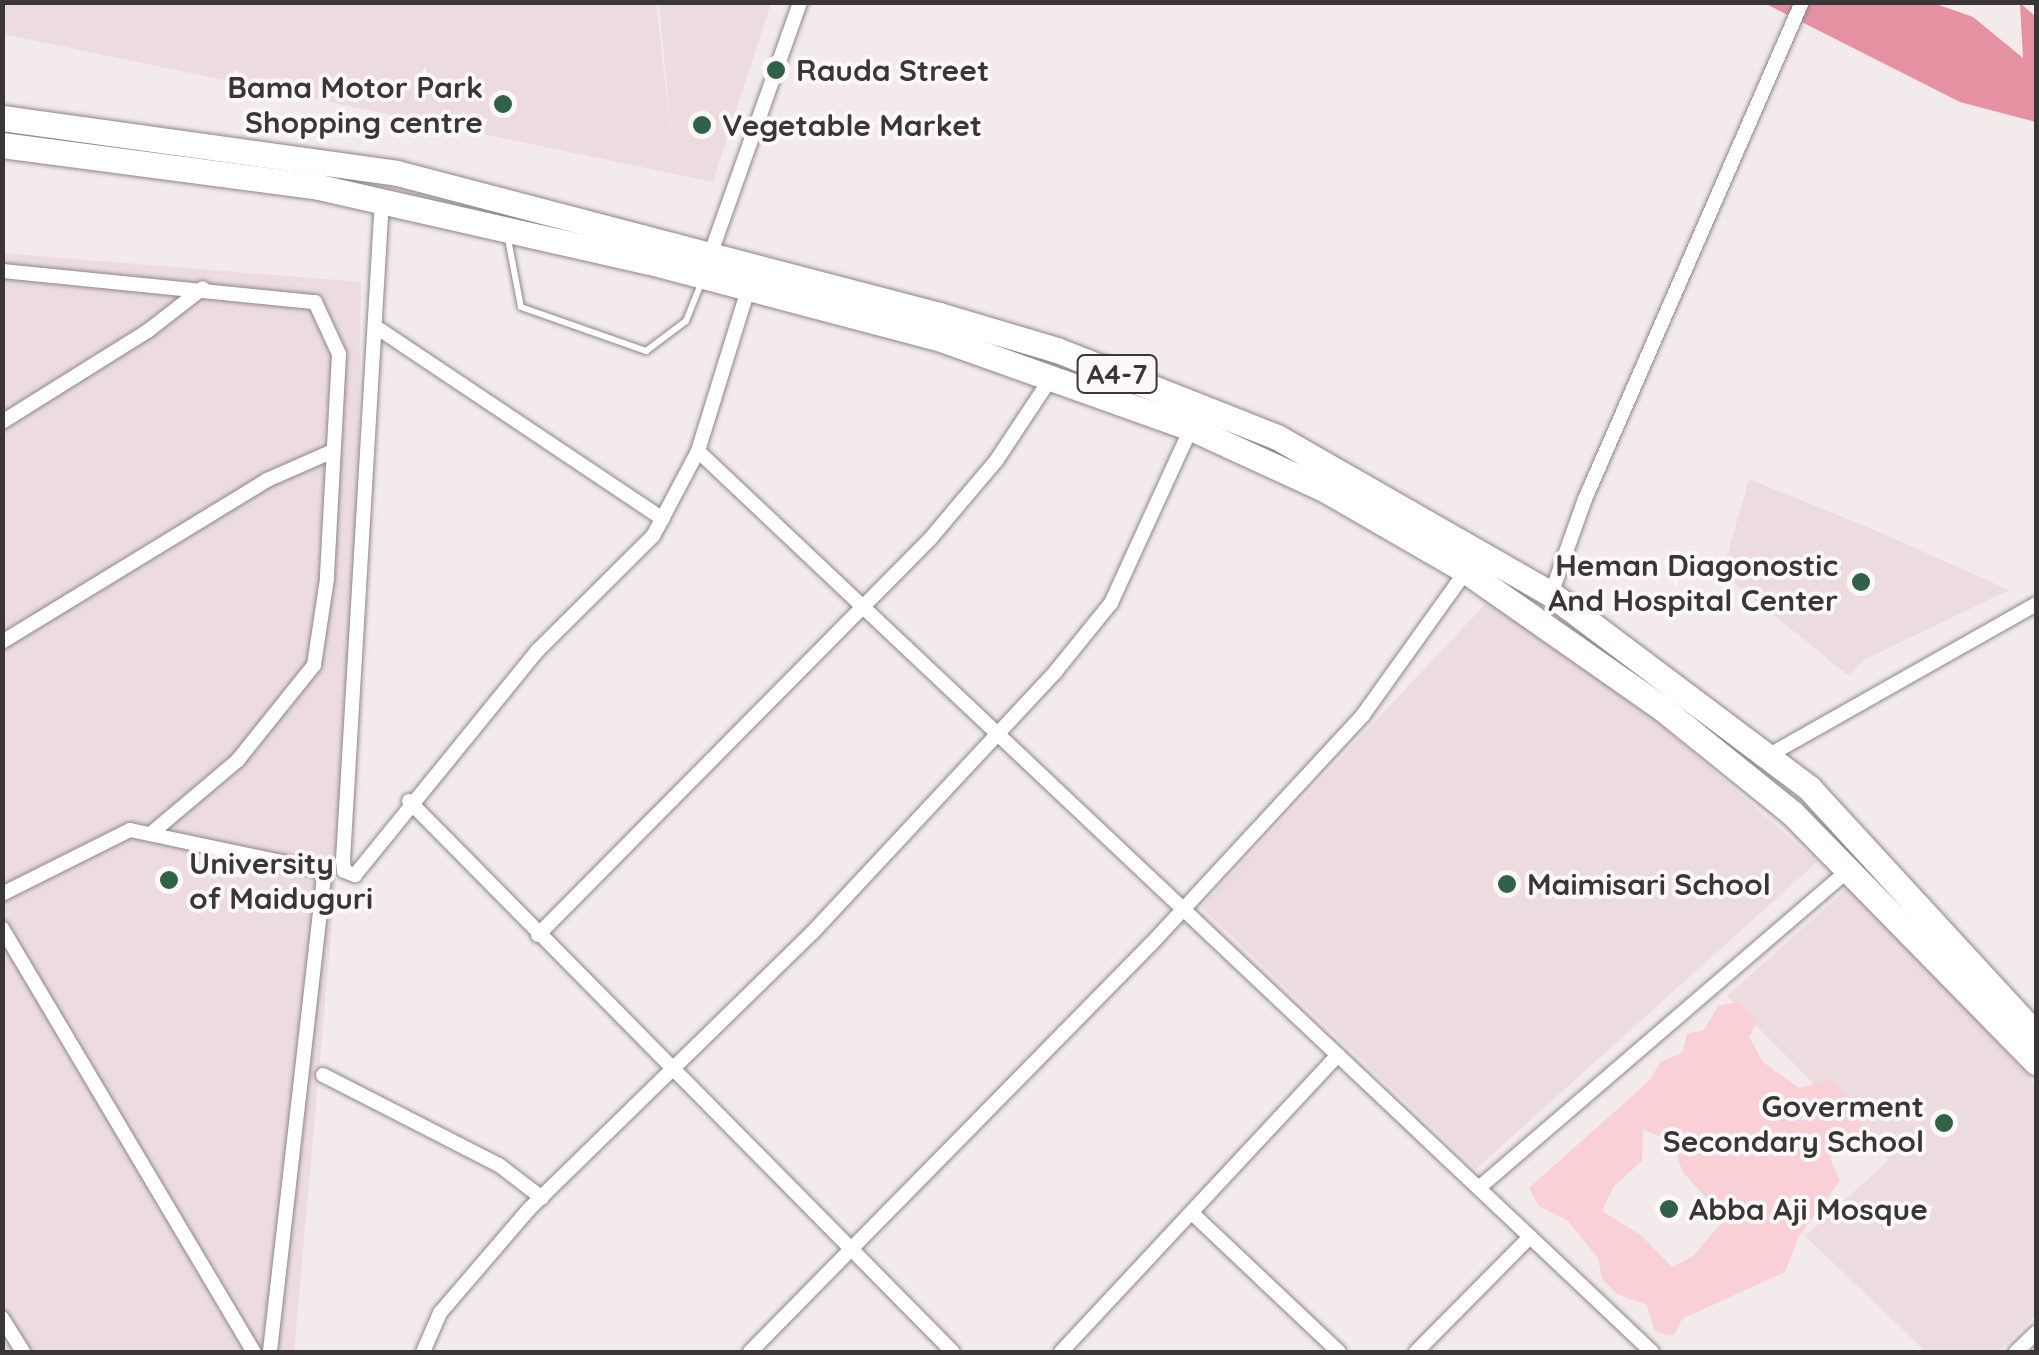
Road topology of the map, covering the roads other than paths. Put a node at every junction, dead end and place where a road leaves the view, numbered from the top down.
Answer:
1 (800, 2) edge
2 (1802, 2) edge
3 (2, 118) edge
4 (2, 146) edge
5 (382, 199) junction
6 (510, 216) junction
7 (707, 265) junction
8 (2, 271) edge
9 (750, 286) junction
10 (204, 288) junction
11 (376, 327) junction
12 (992, 342) junction
13 (1054, 374) junction
14 (2, 422) edge
15 (1192, 428) junction
16 (333, 450) junction
17 (698, 451) junction
18 (663, 519) junction
19 (1466, 571) junction
20 (1551, 594) junction
21 (2036, 604) edge
22 (859, 608) junction
23 (2, 642) edge
24 (1001, 736) junction
25 (1766, 757) junction
26 (409, 802) junction
27 (154, 831) junction
28 (1849, 870) junction
29 (2, 894) edge
30 (1894, 899) junction
31 (1184, 909) junction
32 (2, 928) edge
33 (538, 935) junction
34 (2036, 1035) edge
35 (1338, 1055) junction
36 (2036, 1062) edge
37 (670, 1070) junction
38 (324, 1075) dead end
39 (1480, 1187) junction
40 (542, 1198) junction
41 (1193, 1214) junction
42 (1530, 1237) junction
43 (850, 1248) junction
44 (2, 1318) edge
45 (2036, 1334) edge
46 (23, 1352) edge
47 (254, 1352) edge
48 (270, 1352) edge
49 (423, 1352) edge
50 (750, 1352) edge
51 (953, 1352) edge
52 (1062, 1352) edge
53 (1339, 1352) edge
54 (1416, 1352) edge
55 (1652, 1352) edge
56 (2016, 1352) edge

1 - 7 street
2 - 20 street
3 - 6 highway, A4-7
4 - 5 highway, A4-7
5 - 6 highway, A4-7
5 - 11 street
6 - 7 highway, A4-7
6 - 7 lane
7 - 9 highway, A4-7
7 - 12 highway, A4-7
8 - 10 street
9 - 12 highway, A4-7
9 - 17 street
10 - 14 street
10 - 16 street
11 - 18 street
11 - 26 street
12 - 13 highway, A4-7
12 - 20 highway, A4-7
13 - 15 highway, A4-7
13 - 22 street
15 - 19 highway, A4-7
15 - 24 street
16 - 23 street
16 - 27 street
17 - 18 street
17 - 22 street
18 - 26 street
19 - 28 highway, A4-7
19 - 31 street
20 - 25 highway, A4-7
21 - 25 street
22 - 24 street
22 - 33 street
24 - 31 street
24 - 37 street
25 - 30 highway, A4-7
26 - 33 street
27 - 29 street
27 - 48 street
28 - 30 highway, A4-7
28 - 39 street
30 - 34 highway, A4-7
30 - 36 highway, A4-7
31 - 35 street
31 - 43 street
32 - 47 street
33 - 37 street
35 - 39 street
35 - 41 street
37 - 40 street
37 - 43 street
38 - 40 street
39 - 42 street
40 - 49 street
41 - 52 street
41 - 53 street
42 - 54 street
42 - 55 street
43 - 50 street
43 - 51 street
44 - 46 street
45 - 56 street

